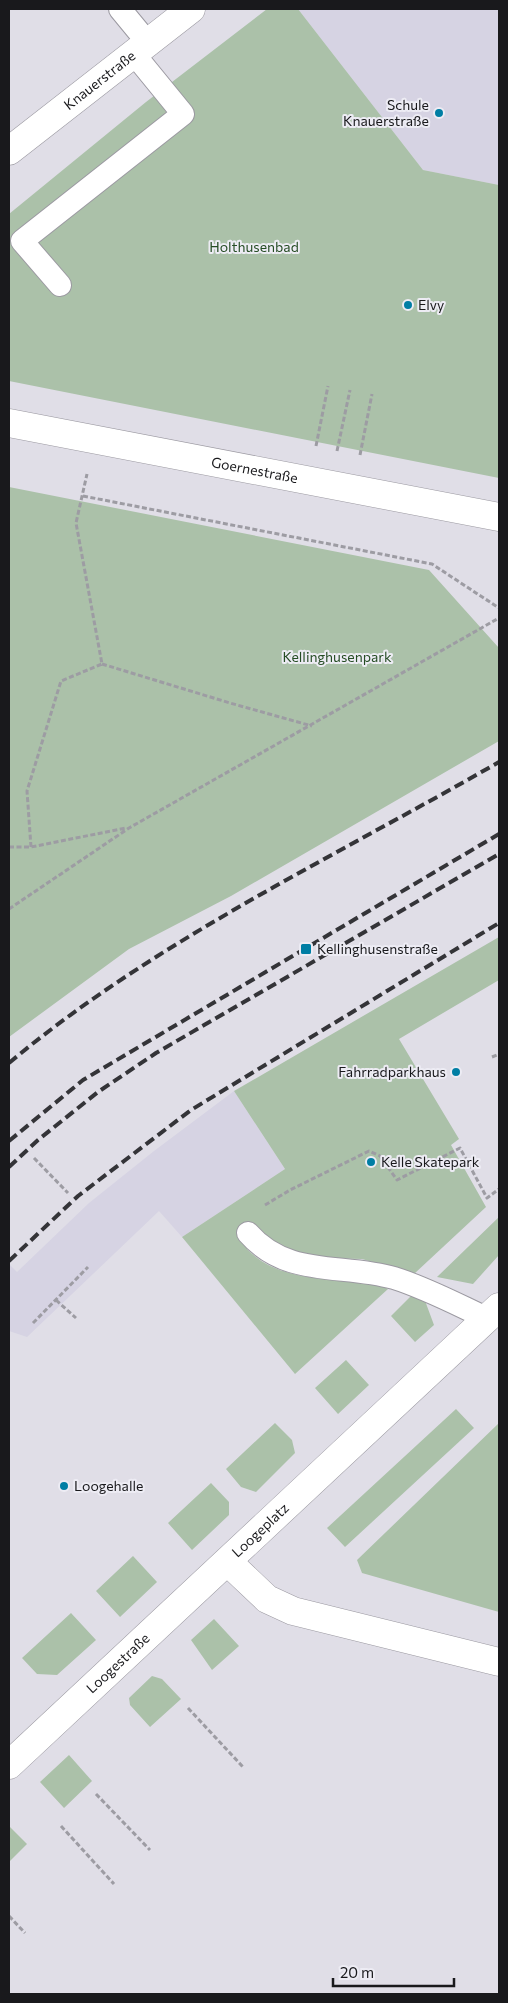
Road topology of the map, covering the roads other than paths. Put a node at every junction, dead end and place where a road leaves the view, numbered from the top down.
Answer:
1 (120, 9) edge
2 (191, 9) edge
3 (141, 48) junction
4 (9, 151) edge
5 (60, 285) dead end
6 (9, 423) edge
7 (499, 517) edge
8 (248, 1233) road end
9 (495, 1308) edge
10 (228, 1562) junction
11 (499, 1662) edge
12 (9, 1765) edge

1 - 3 lane
2 - 3 street, Knauerstraße
3 - 4 street, Knauerstraße
3 - 5 lane
6 - 7 street, Goernestraße
8 - 9 lane
9 - 10 street, Loogeplatz
10 - 11 street, Loogeplatz
10 - 12 street, Loogestraße

